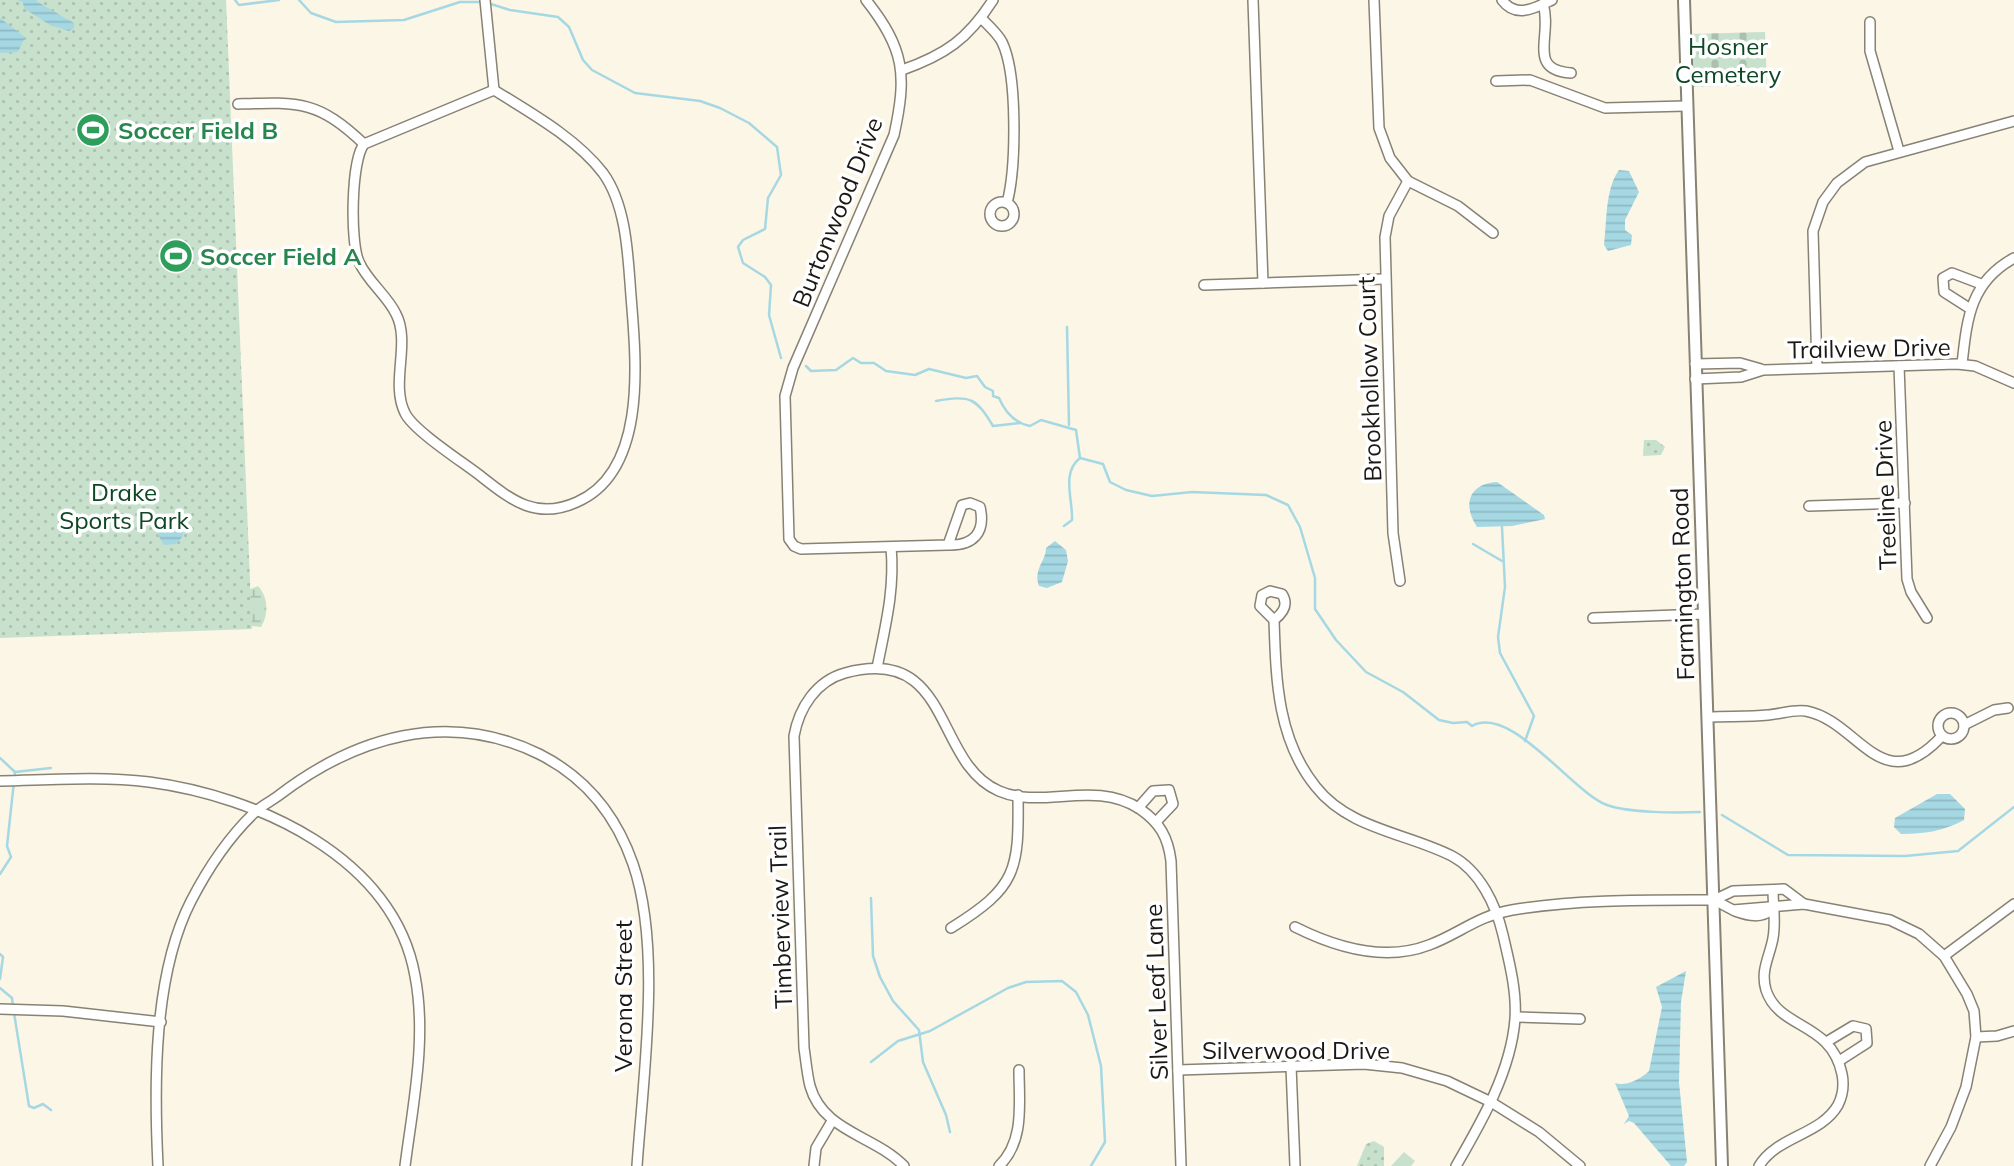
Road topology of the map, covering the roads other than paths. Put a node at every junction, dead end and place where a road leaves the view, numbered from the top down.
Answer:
1 (485, 0) edge
2 (866, 0) edge
3 (993, 0) edge
4 (1254, 0) edge
5 (1374, 0) edge
6 (1503, 0) edge
7 (1684, 0) edge
8 (1548, 2) edge
9 (981, 18) junction
10 (1870, 22) dead end
11 (902, 70) junction
12 (1572, 73) dead end
13 (1496, 81) dead end
14 (494, 90) junction
15 (238, 104) dead end
16 (1686, 106) junction
17 (2014, 121) edge
18 (364, 144) junction
19 (1899, 151) junction
20 (1408, 181) junction
21 (1007, 203) dead end
22 (1493, 233) dead end
23 (2014, 258) edge
24 (1385, 279) junction
25 (1264, 283) junction
26 (1981, 284) junction
27 (1204, 285) dead end
28 (1969, 308) junction
29 (1695, 364) junction
30 (1962, 364) junction
31 (1899, 366) junction
32 (1817, 368) junction
33 (1763, 370) junction
34 (1695, 379) junction
35 (2014, 383) edge
36 (1905, 503) junction
37 (1809, 506) dead end
38 (948, 545) junction
39 (891, 547) junction
40 (1400, 581) dead end
41 (1704, 614) junction
42 (1593, 618) dead end
43 (1927, 618) dead end
44 (1273, 620) dead end
45 (877, 668) junction
46 (2008, 708) dead end
47 (1709, 717) junction
48 (1964, 725) junction
49 (1941, 737) junction
50 (0, 781) edge
51 (1018, 795) junction
52 (1138, 808) junction
53 (255, 812) junction
54 (1156, 822) junction
55 (1773, 890) junction
56 (1714, 900) junction
57 (1804, 904) junction
58 (2014, 904) edge
59 (1773, 909) junction
60 (1497, 913) junction
61 (1295, 927) dead end
62 (951, 928) dead end
63 (1944, 956) junction
64 (0, 1009) edge
65 (1516, 1017) junction
66 (1580, 1019) dead end
67 (161, 1022) junction
68 (2014, 1031) edge
69 (1976, 1037) junction
70 (1828, 1041) junction
71 (1839, 1061) junction
72 (1291, 1066) junction
73 (1019, 1070) dead end
74 (1178, 1070) junction
75 (1491, 1102) junction
76 (832, 1121) junction
77 (158, 1166) edge
78 (405, 1166) edge
79 (637, 1166) edge
80 (814, 1166) edge
81 (904, 1166) edge
82 (999, 1166) edge
83 (1181, 1166) edge
84 (1295, 1166) edge
85 (1456, 1166) edge
86 (1580, 1166) edge
87 (1722, 1166) edge
88 (1759, 1166) edge
89 (1930, 1166) edge

1 - 14 street
2 - 11 street, Burtonwood Drive
3 - 9 street
4 - 25 street
5 - 20 street
6 - 8 street
7 - 16 street, Farmington Road
8 - 12 street
9 - 11 street
9 - 21 street
10 - 19 street
11 - 39 street, Burtonwood Drive
13 - 16 street
14 - 18 street
14 - 18 street
15 - 18 street
16 - 29 street, Farmington Road
17 - 19 street
19 - 32 street
20 - 22 street
20 - 24 street, Brookhollow Court
23 - 26 street
24 - 25 street
24 - 40 street, Brookhollow Court
25 - 27 street
26 - 28 street
26 - 28 street
28 - 30 street
29 - 33 street, Trailview Drive
29 - 34 street, Farmington Road
30 - 31 street, Trailview Drive
30 - 35 street, Trailview Drive
31 - 32 street, Trailview Drive
31 - 36 street, Treeline Drive
32 - 33 street, Trailview Drive
33 - 34 street, Trailview Drive
34 - 41 street, Farmington Road
36 - 37 street
36 - 43 street, Treeline Drive
38 - 38 street
38 - 39 street
39 - 45 street
41 - 42 street
41 - 47 street, Farmington Road
44 - 60 street
45 - 51 street, Silver Leaf Lane
45 - 76 street, Timberview Trail
46 - 48 street
47 - 49 street
47 - 56 street, Farmington Road
48 - 49 street
48 - 49 street
50 - 53 street
51 - 52 street, Silver Leaf Lane
51 - 62 street
52 - 54 street, Silver Leaf Lane
52 - 54 street
53 - 67 street, Verona Street
53 - 78 street
53 - 79 street, Verona Street
54 - 74 street, Silver Leaf Lane
55 - 56 street
55 - 57 street
55 - 59 street
56 - 59 street
56 - 60 street
56 - 87 street, Farmington Road
57 - 59 street
57 - 63 street
58 - 63 street
59 - 70 street
60 - 61 street
60 - 65 street
63 - 69 street
64 - 67 street
65 - 66 street
65 - 75 street
67 - 77 street, Verona Street
68 - 69 street
69 - 89 street
70 - 71 street
70 - 71 street
71 - 88 street
72 - 74 street, Silverwood Drive
72 - 75 street, Silverwood Drive
72 - 84 street
73 - 82 street
74 - 83 street, Silver Leaf Lane
75 - 85 street
75 - 86 street, Silverwood Drive
76 - 80 street
76 - 81 street, Timberview Trail

